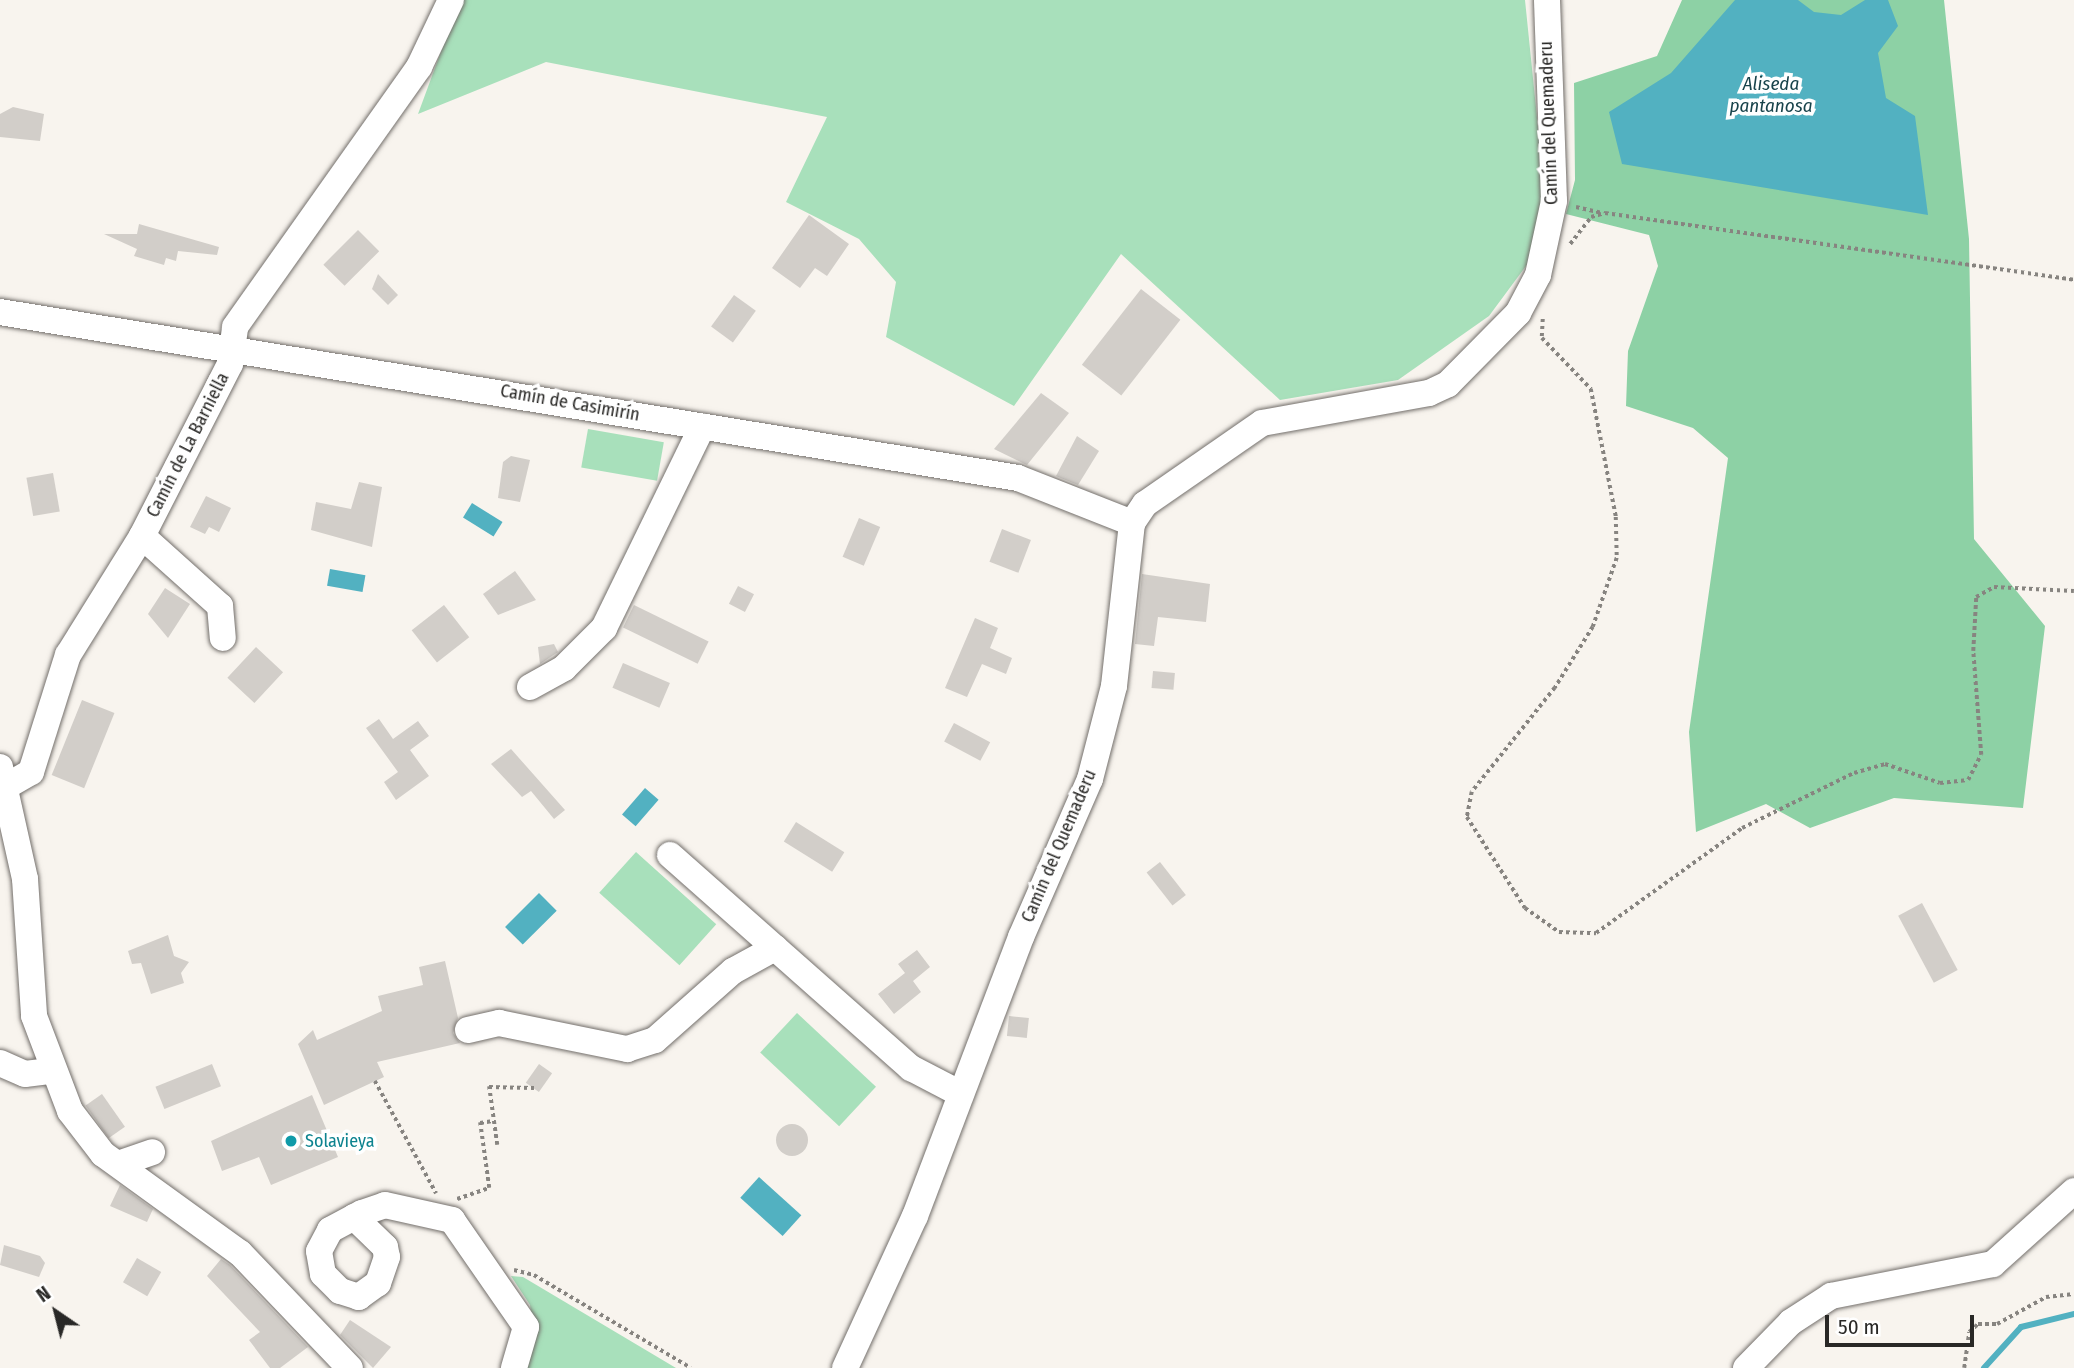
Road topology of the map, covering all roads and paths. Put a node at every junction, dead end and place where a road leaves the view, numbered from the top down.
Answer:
1 (451, 0) edge
2 (1547, 0) edge
3 (1554, 201) junction
4 (1605, 214) junction
5 (1567, 250) dead end
6 (2074, 280) edge
7 (0, 312) edge
8 (1545, 313) dead end
9 (232, 346) junction
10 (702, 426) junction
11 (1132, 523) junction
12 (142, 536) junction
13 (2074, 591) edge
14 (223, 638) dead end
15 (530, 687) dead end
16 (3, 777) edge
17 (670, 855) dead end
18 (775, 948) junction
19 (468, 1030) dead end
20 (0, 1063) edge
21 (51, 1071) junction
22 (375, 1081) dead end
23 (534, 1088) dead end
24 (961, 1094) junction
25 (493, 1121) junction
26 (497, 1145) dead end
27 (152, 1152) dead end
28 (118, 1164) junction
29 (2074, 1191) edge
30 (445, 1211) junction
31 (354, 1217) dead end
32 (492, 1272) junction
33 (2074, 1294) edge
34 (340, 1363) edge
35 (514, 1368) edge
36 (691, 1368) edge
37 (845, 1368) edge
38 (1746, 1368) edge
39 (1964, 1368) edge

1 - 9 street, Camín de La Barniella
2 - 3 street, Camín del Quemaderu
3 - 4 path
3 - 11 street, Camín del Quemaderu
4 - 5 path
4 - 6 path
7 - 9 street, Camín de Casimirín
8 - 13 path
9 - 10 street, Camín de Casimirín
9 - 12 street, Camín de La Barniella
10 - 11 street, Camín de Casimirín
10 - 15 street
11 - 24 street, Camín del Quemaderu
12 - 14 street
12 - 16 street, Camín de La Barniella
16 - 21 street
17 - 18 street
18 - 19 street
18 - 24 street
20 - 21 street
21 - 28 street
22 - 30 path
23 - 25 path
24 - 37 street, Camín del Quemaderu
25 - 26 path
25 - 30 path
27 - 28 street
28 - 34 street
29 - 38 street
30 - 31 street
30 - 32 street
32 - 35 street
32 - 36 path
33 - 39 path

